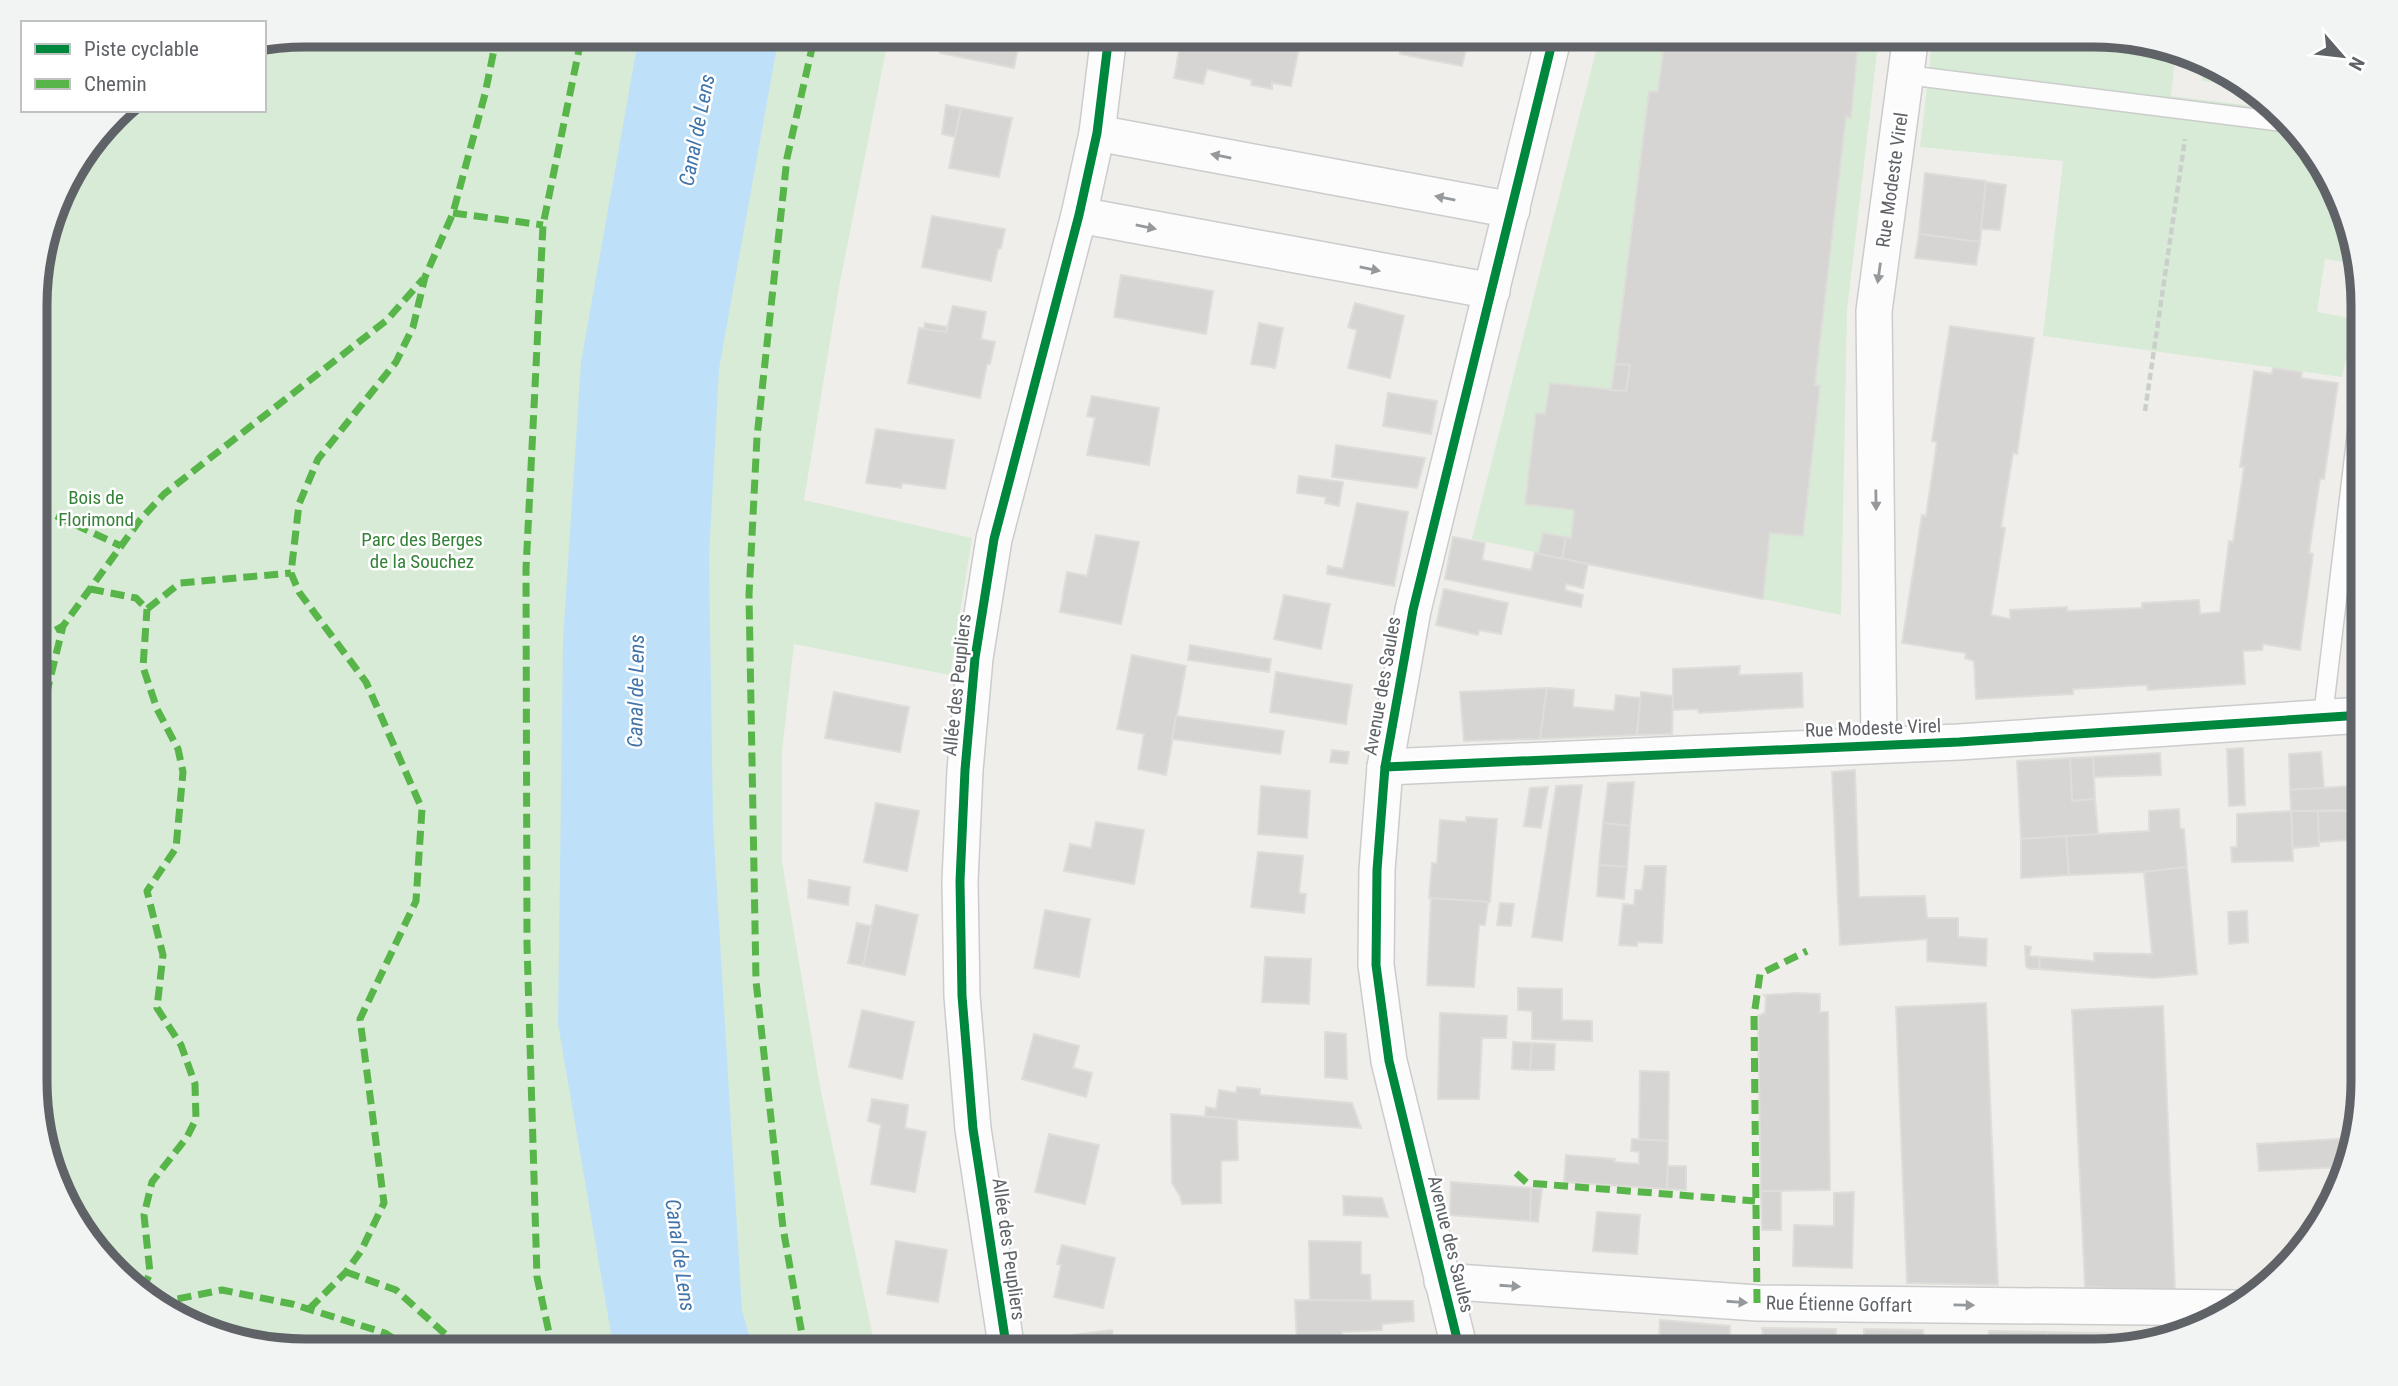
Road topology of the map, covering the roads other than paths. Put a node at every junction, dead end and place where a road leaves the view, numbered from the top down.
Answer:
1 (1108, 47) edge
2 (1551, 47) edge
3 (1910, 47) edge
4 (1907, 75) junction
5 (2273, 121) edge
6 (1097, 133) junction
7 (1512, 210) junction
8 (1079, 215) junction
9 (1492, 291) junction
10 (2351, 482) edge
11 (2351, 715) edge
12 (2323, 716) junction
13 (1879, 745) junction
14 (1385, 767) junction
15 (1442, 1281) junction
16 (2215, 1308) edge
17 (1005, 1339) edge
18 (1457, 1339) edge

1 - 6 street, Allée des Peupliers
2 - 7 street, Avenue des Saules
3 - 4 street, Rue Modeste Virel
4 - 5 lane
4 -> 13 street, Rue Modeste Virel
7 -> 6 street
6 - 8 street, Allée des Peupliers
7 - 9 street, Avenue des Saules
8 -> 9 street
8 - 17 street, Allée des Peupliers
9 - 14 street, Avenue des Saules
10 - 12 lane
11 - 12 street, Rue Modeste Virel
12 - 13 street, Rue Modeste Virel
13 - 14 street, Rue Modeste Virel
14 - 15 street, Avenue des Saules
15 -> 16 street, Rue Étienne Goffart
15 - 18 street, Avenue des Saules

